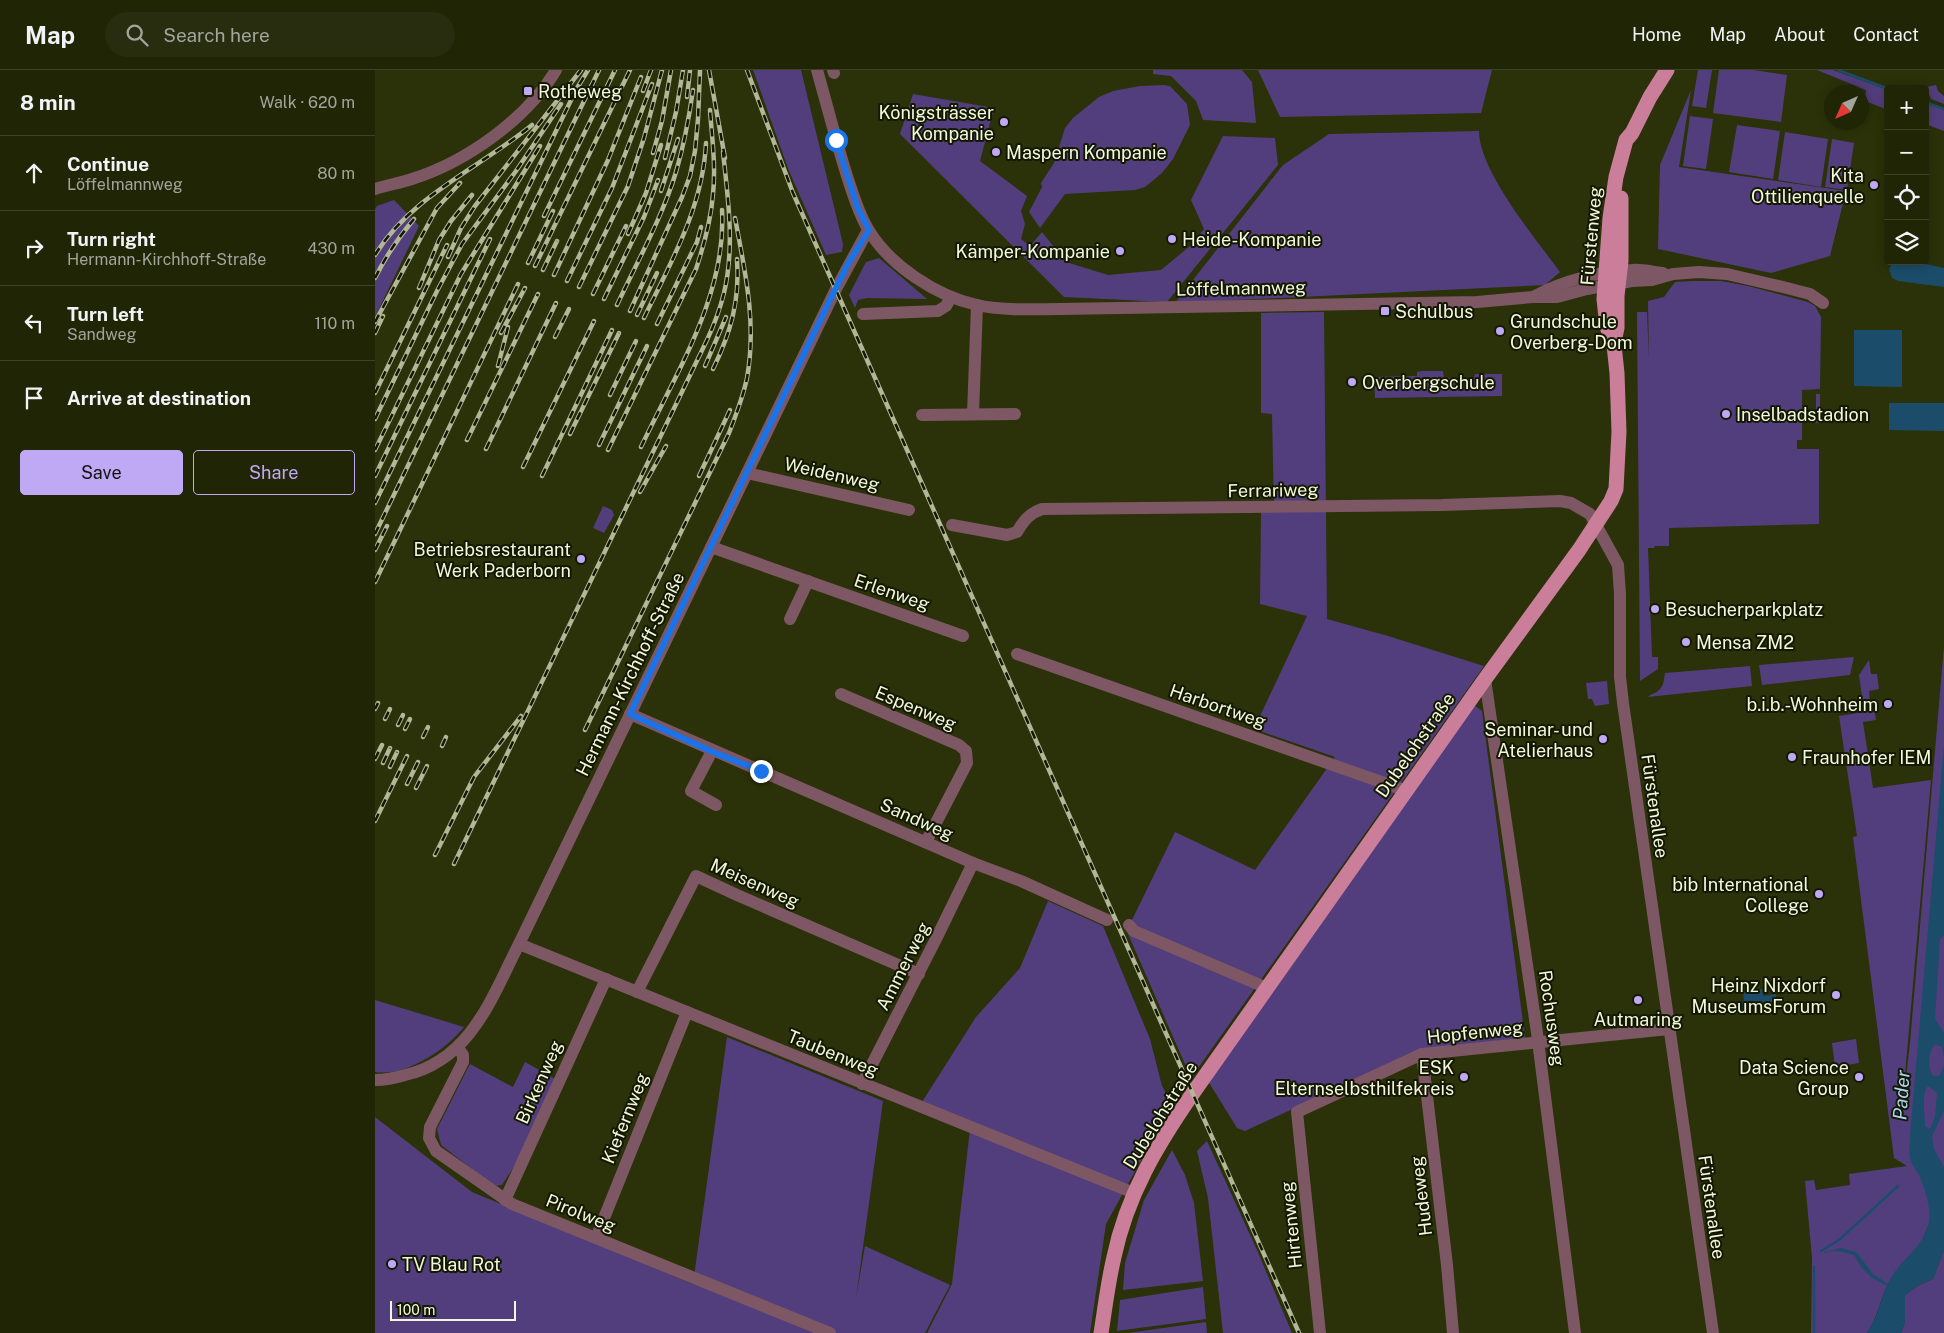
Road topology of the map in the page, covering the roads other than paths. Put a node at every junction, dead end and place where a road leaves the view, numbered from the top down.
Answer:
1 (557, 70) edge
2 (817, 70) edge
3 (1667, 70) edge
4 (375, 188) edge
5 (869, 230) junction
6 (1612, 279) junction
7 (951, 297) junction
8 (1823, 303) dead end
9 (977, 305) junction
10 (863, 314) dead end
11 (973, 414) junction
12 (1015, 414) dead end
13 (922, 415) dead end
14 (747, 473) junction
15 (909, 510) dead end
16 (952, 525) dead end
17 (1596, 525) junction
18 (711, 547) junction
19 (808, 581) junction
20 (790, 618) dead end
21 (963, 636) dead end
22 (1017, 654) dead end
23 (1485, 679) junction
24 (841, 694) dead end
25 (1474, 694) junction
26 (1489, 709) junction
27 (630, 714) junction
28 (713, 752) junction
29 (1407, 791) junction
30 (716, 804) dead end
31 (926, 842) junction
32 (973, 863) junction
33 (1107, 920) dead end
34 (1129, 925) dead end
35 (519, 944) junction
36 (919, 974) junction
37 (605, 979) junction
38 (1267, 988) junction
39 (637, 992) junction
40 (687, 1012) junction
41 (1669, 1029) junction
42 (1538, 1042) junction
43 (458, 1048) junction
44 (1422, 1054) junction
45 (375, 1080) edge
46 (862, 1084) junction
47 (1297, 1112) joint
48 (1134, 1193) junction
49 (505, 1200) junction
50 (596, 1238) junction
51 (830, 1333) edge
52 (1101, 1333) edge
53 (1320, 1333) edge
54 (1453, 1333) edge
55 (1575, 1333) edge
56 (1713, 1333) edge

1 - 4 street
2 - 5 street, Löffelmannweg
3 - 6 main road, Fürstenweg
5 - 7 street, Löffelmannweg
5 - 14 street, Hermann-Kirchhoff-Straße
6 - 8 street, Löffelmannweg
6 - 9 street, Löffelmannweg
6 - 17 main road, Fürstenweg
7 - 9 street, Löffelmannweg
7 - 10 street
9 - 11 street
11 - 12 street
11 - 13 street
14 - 15 street, Weidenweg
14 - 18 street, Hermann-Kirchhoff-Straße
16 - 17 street, Ferrariweg
17 - 23 main road, Dubelohstraße
17 - 41 street, Fürstenallee
18 - 19 street, Erlenweg
18 - 27 street, Hermann-Kirchhoff-Straße
19 - 20 street
19 - 21 street, Erlenweg
22 - 29 street, Harbortweg
23 - 25 main road, Dubelohstraße
23 - 26 street, Rochusweg
24 - 31 street, Espenweg
25 - 26 street
25 - 29 main road, Dubelohstraße
26 - 42 street, Rochusweg
27 - 28 street, Sandweg
27 - 35 street, Hermann-Kirchhoff-Straße
28 - 30 street
28 - 31 street, Sandweg
29 - 38 main road, Dubelohstraße
31 - 32 street, Sandweg
32 - 33 street, Sandweg
32 - 36 street, Ammerweg
34 - 38 street
35 - 37 street, Taubenweg
35 - 43 street, Hermann-Kirchhoff-Straße
36 - 39 street, Meisenweg
36 - 46 street, Ammerweg
37 - 39 street, Taubenweg
37 - 49 street, Birkenweg
38 - 48 main road, Dubelohstraße
39 - 40 street, Taubenweg
40 - 46 street, Taubenweg
40 - 50 street, Kiefernweg
41 - 42 street, Hopfenweg
41 - 56 street, Fürstenallee
42 - 44 street, Hopfenweg
42 - 55 street, Rochusweg
43 - 45 street, Hermann-Kirchhoff-Straße
43 - 49 street, Pirolweg
44 - 47 street, Hopfenweg
44 - 54 street, Hudeweg
46 - 48 street, Taubenweg
47 - 53 street, Hirtenweg
48 - 52 main road, Dubelohstraße
49 - 50 street, Pirolweg
50 - 51 street, Pirolweg

